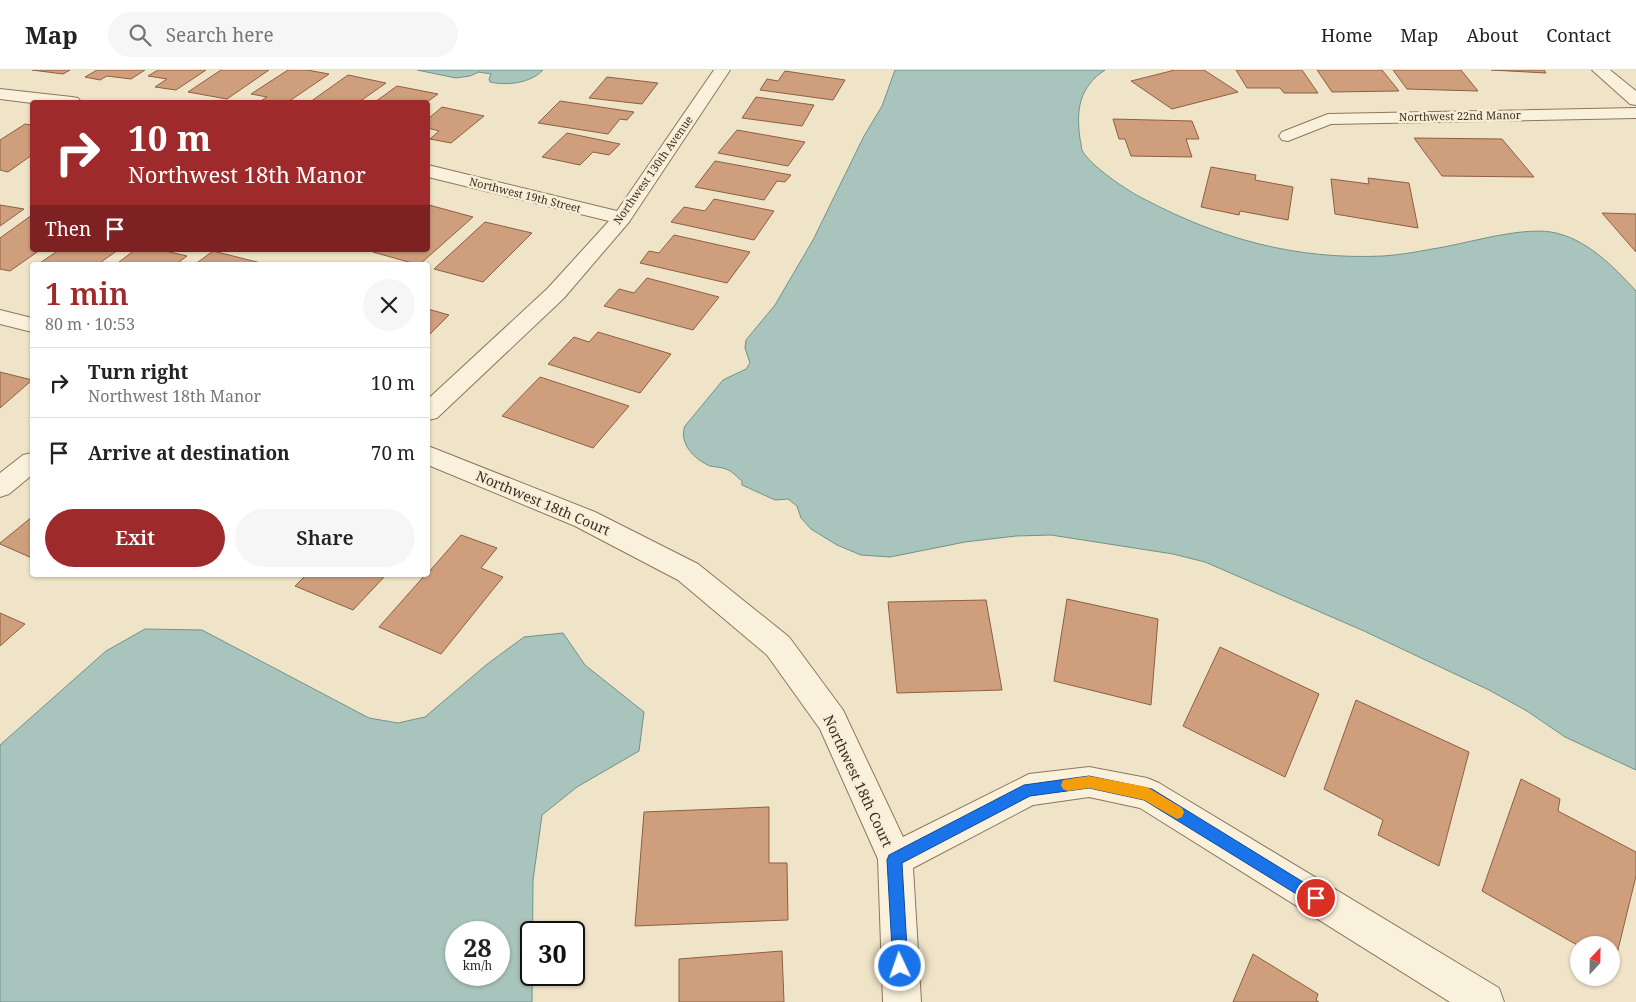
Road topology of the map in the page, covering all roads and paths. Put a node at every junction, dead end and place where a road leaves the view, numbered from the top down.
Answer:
1 (722, 70) edge
2 (1600, 70) edge
3 (0, 94) edge
4 (54, 100) edge
5 (1636, 100) edge
6 (1636, 113) edge
7 (1288, 136) dead end
8 (430, 171) edge
9 (622, 218) junction
10 (0, 317) edge
11 (30, 324) edge
12 (430, 410) edge
13 (430, 456) edge
14 (30, 464) edge
15 (0, 487) edge
16 (894, 860) junction
17 (902, 1002) edge
18 (1485, 1002) edge

1 - 9 street, Northwest 130th Avenue
2 - 5 street
3 - 4 street
6 - 7 street, Northwest 22nd Manor
8 - 9 street, Northwest 19th Street
9 - 12 street, Northwest 130th Avenue
10 - 11 street
13 - 16 street, Northwest 18th Court
14 - 15 street
16 - 17 street, Northwest 18th Court
16 - 18 street

